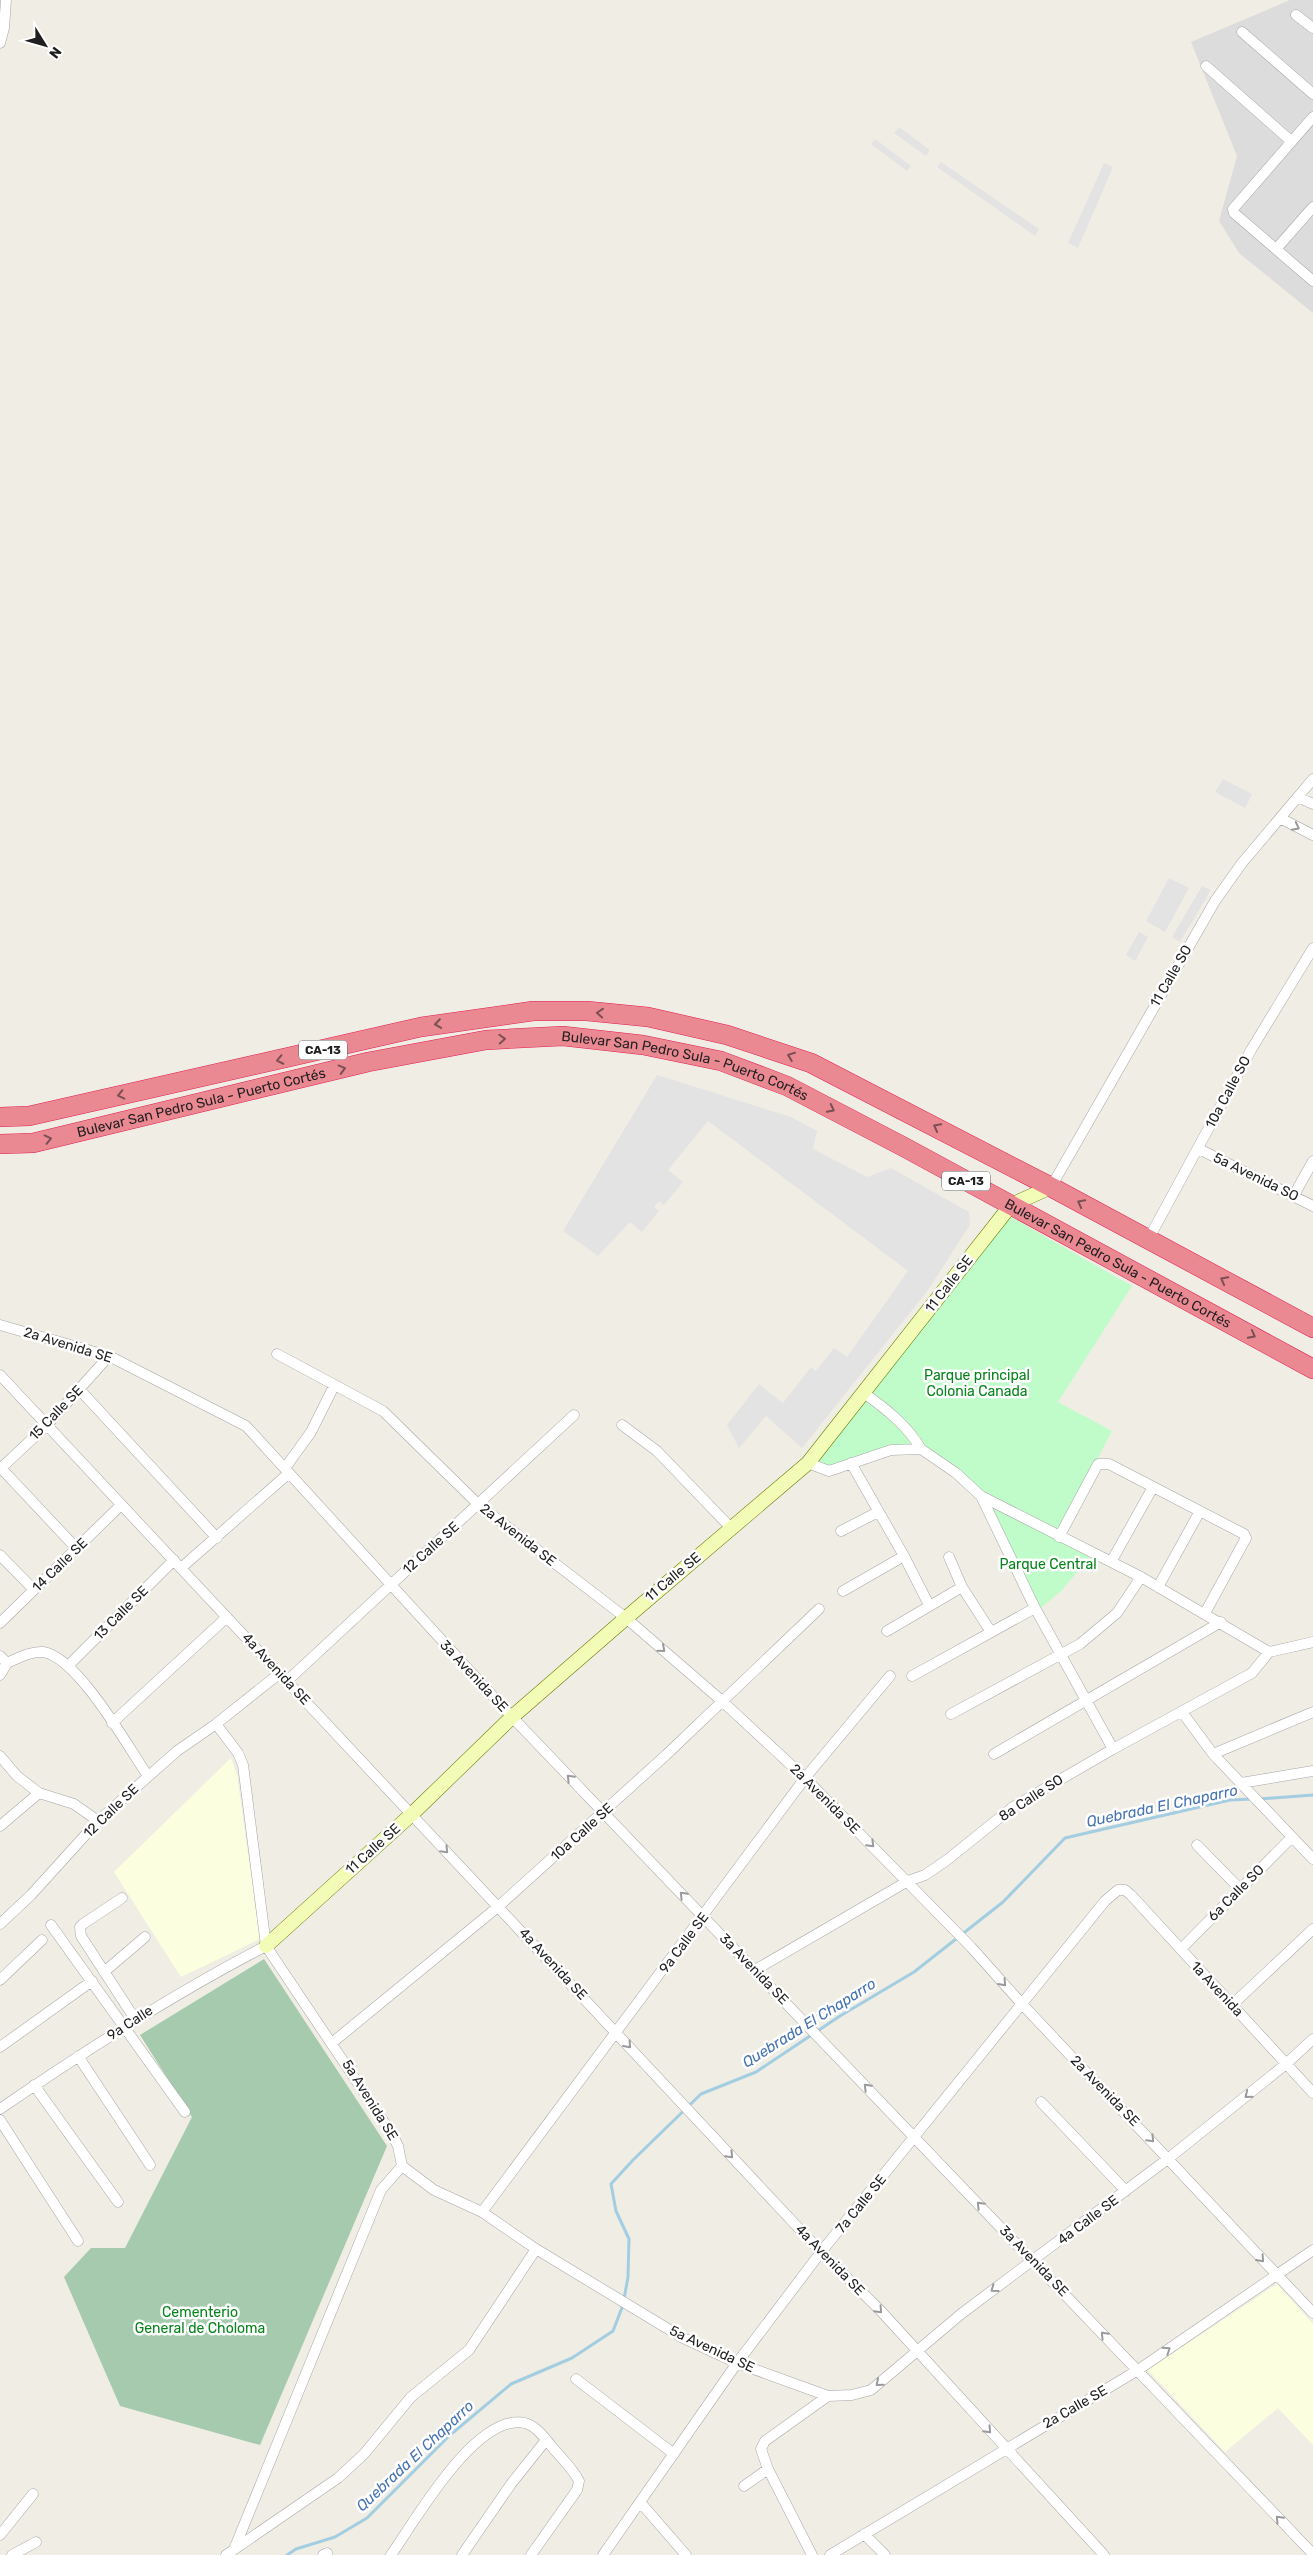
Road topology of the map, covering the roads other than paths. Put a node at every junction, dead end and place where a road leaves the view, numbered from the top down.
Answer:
1 (6, 0) edge
2 (1296, 15) dead end
3 (1313, 28) edge
4 (1242, 32) dead end
5 (0, 43) edge
6 (1206, 66) dead end
7 (1313, 94) edge
8 (1313, 116) edge
9 (1291, 141) junction
10 (1313, 207) edge
11 (1277, 248) junction
12 (1313, 281) edge
13 (1313, 780) edge
14 (1298, 796) junction
15 (1313, 804) edge
16 (1280, 818) junction
17 (1313, 836) edge
18 (1313, 948) edge
19 (0, 1117) edge
20 (0, 1144) edge
21 (1199, 1148) junction
22 (1313, 1160) edge
23 (1051, 1187) junction
24 (1294, 1196) junction
25 (1011, 1205) junction
26 (1313, 1206) edge
27 (1148, 1240) junction
28 (0, 1325) edge
29 (1313, 1328) edge
30 (277, 1354) dead end
31 (109, 1356) junction
32 (1313, 1369) edge
33 (0, 1376) edge
34 (334, 1386) junction
35 (79, 1390) junction
36 (864, 1393) junction
37 (189, 1395) joint
38 (574, 1415) dead end
39 (622, 1425) dead end
40 (46, 1426) junction
41 (920, 1449) junction
42 (808, 1463) junction
43 (851, 1463) junction
44 (0, 1468) edge
45 (287, 1471) junction
46 (1153, 1487) junction
47 (981, 1496) junction
48 (479, 1505) junction
49 (120, 1506) junction
50 (1200, 1511) junction
51 (878, 1512) junction
52 (731, 1528) junction
53 (841, 1531) dead end
54 (1059, 1537) junction
55 (217, 1538) junction
56 (77, 1549) junction
57 (0, 1555) edge
58 (904, 1556) junction
59 (949, 1557) dead end
60 (1111, 1562) junction
61 (178, 1564) junction
62 (1141, 1577) junction
63 (390, 1585) junction
64 (962, 1587) junction
65 (1158, 1587) junction
66 (34, 1590) junction
67 (844, 1591) dead end
68 (929, 1605) junction
69 (819, 1608) dead end
70 (1035, 1608) junction
71 (1205, 1613) junction
72 (227, 1617) junction
73 (626, 1618) junction
74 (1221, 1622) junction
75 (0, 1623) edge
76 (887, 1630) dead end
77 (991, 1632) junction
78 (1313, 1642) edge
79 (1268, 1652) junction
80 (1062, 1655) junction
81 (4, 1660) edge
82 (68, 1666) junction
83 (280, 1672) junction
84 (0, 1675) edge
85 (890, 1676) dead end
86 (912, 1676) dead end
87 (287, 1681) junction
88 (722, 1701) junction
89 (1086, 1701) junction
90 (1182, 1712) junction
91 (1313, 1712) edge
92 (951, 1714) dead end
93 (512, 1717) junction
94 (112, 1723) junction
95 (216, 1724) junction
96 (1113, 1748) junction
97 (994, 1754) dead end
98 (1213, 1754) junction
99 (0, 1756) edge
100 (1313, 1771) edge
101 (148, 1776) junction
102 (805, 1778) junction
103 (1242, 1784) junction
104 (39, 1792) junction
105 (604, 1812) junction
106 (412, 1814) junction
107 (98, 1821) junction
108 (0, 1826) edge
109 (1292, 1836) junction
110 (1197, 1846) dead end
111 (1313, 1859) edge
112 (908, 1881) junction
113 (1240, 1889) junction
114 (1118, 1890) joint
115 (122, 1898) dead end
116 (499, 1906) junction
117 (704, 1917) junction
118 (0, 1924) edge
119 (51, 1925) dead end
120 (1313, 1929) edge
121 (144, 1937) dead end
122 (42, 1940) dead end
123 (266, 1946) junction
124 (1181, 1949) junction
125 (755, 1970) junction
126 (104, 1972) junction
127 (0, 1980) edge
128 (92, 1981) junction
129 (1021, 2003) junction
130 (1232, 2005) junction
131 (135, 2019) junction
132 (123, 2028) junction
133 (617, 2032) junction
134 (1313, 2039) edge
135 (333, 2042) junction
136 (0, 2047) edge
137 (78, 2056) junction
138 (1286, 2064) junction
139 (34, 2085) junction
140 (1313, 2093) edge
141 (1041, 2102) dead end
142 (0, 2109) edge
143 (185, 2112) dead end
144 (0, 2120) edge
145 (915, 2137) junction
146 (1169, 2158) junction
147 (150, 2165) dead end
148 (402, 2166) junction
149 (1126, 2191) junction
150 (118, 2202) dead end
151 (482, 2212) junction
152 (78, 2241) dead end
153 (536, 2248) junction
154 (1313, 2250) edge
155 (821, 2252) junction
156 (1034, 2261) junction
157 (1276, 2276) junction
158 (1313, 2313) edge
159 (915, 2352) junction
160 (737, 2363) junction
161 (1138, 2370) junction
162 (576, 2379) dead end
163 (832, 2396) junction
164 (546, 2440) junction
165 (1005, 2448) junction
166 (674, 2454) junction
167 (768, 2469) junction
168 (744, 2486) dead end
169 (33, 2494) dead end
170 (640, 2502) junction
171 (864, 2534) junction
172 (0, 2535) edge
173 (36, 2542) dead end
174 (235, 2548) junction
175 (1313, 2554) edge
176 (12, 2555) edge
177 (226, 2555) edge
178 (392, 2555) edge
179 (462, 2555) edge
180 (530, 2555) edge
181 (603, 2555) edge
182 (686, 2555) edge
183 (812, 2555) edge
184 (830, 2555) edge
185 (885, 2555) edge
186 (1104, 2555) edge

1 - 5 street
2 - 3 street
4 - 7 street
6 - 9 street
8 - 9 street
9 - 11 street
10 - 11 street
11 - 12 street
13 - 14 street, 11 Calle SO
14 - 15 street
14 - 16 street, 11 Calle SO
16 -> 17 street
16 - 23 street, 11 Calle SO
18 - 21 street, 10a Calle SO
23 -> 19 highway, Bulevar San Pedro Sula - Puerto Cortés / CA-13
20 -> 25 highway, Bulevar San Pedro Sula - Puerto Cortés / CA-13
21 - 24 street, 5a Avenida SO
21 - 27 street, 10a Calle SO
22 - 24 street
23 - 25 street, 11 Calle SE
27 -> 23 highway, Bulevar San Pedro Sula - Puerto Cortés / CA-13
24 - 26 street, 5a Avenida SO
25 -> 32 highway, Bulevar San Pedro Sula - Puerto Cortés / CA-13
25 - 36 street, 11 Calle SE
29 -> 27 highway, Bulevar San Pedro Sula - Puerto Cortés / CA-13
28 - 31 street, 2a Avenida SE
30 - 34 street, 2a Avenida SE
31 - 35 street, 15 Calle SE
31 - 37 street, 2a Avenida SE
33 - 40 street, 4a Avenida SE
34 - 45 street, 13 Calle SE
34 - 48 street, 2a Avenida SE
35 - 40 street, 15 Calle SE
35 - 55 street
36 - 41 street
36 - 42 street, 11 Calle SE
37 - 45 street, 3a Avenida SE
38 - 48 street, 12 Calle SE
39 - 52 street
40 - 44 street, 15 Calle SE
40 - 49 street, 4a Avenida SE
41 - 43 street
41 - 47 street
42 - 43 street
42 - 52 street, 11 Calle SE
43 - 51 street
44 - 56 street
45 - 55 street, 13 Calle SE
45 - 63 street, 3a Avenida SE
46 - 50 street
46 - 54 street
46 - 60 street
47 - 54 street
47 - 70 street
48 - 63 street, 12 Calle SE
48 - 73 street, 2a Avenida SE
49 - 56 street, 14 Calle SE
49 - 61 street, 4a Avenida SE
50 - 65 street
50 - 71 street
51 - 53 street
51 - 58 street
52 - 73 street, 11 Calle SE
54 - 60 street
55 - 61 street, 13 Calle SE
56 - 66 street, 14 Calle SE
57 - 66 street
58 - 67 street
58 - 68 street
59 - 64 street
60 - 62 street
61 - 72 street, 4a Avenida SE
61 - 82 street, 13 Calle SE
62 - 65 street
62 - 80 street
63 - 87 street, 12 Calle SE
63 - 93 street, 3a Avenida SE
64 - 68 street
64 - 77 street
65 - 71 street
66 - 75 street, 14 Calle SE
68 - 76 street
69 - 88 street, 10a Calle SE
70 - 77 street
70 - 80 street
71 - 74 street
72 - 83 street, 4a Avenida SE
72 - 94 street
73 -> 88 street, 2a Avenida SE
73 - 93 street, 11 Calle SE
74 - 79 street
74 - 89 street
77 - 86 street
78 - 79 street
79 - 90 street, 8a Calle SO
80 - 89 street
80 - 92 street
81 - 82 street
81 - 84 street
82 - 94 street
83 - 87 street, 4a Avenida SE
83 - 95 street, 12 Calle SE
85 - 102 street, 9a Calle SE
87 - 106 street, 4a Avenida SE
88 - 102 street, 2a Avenida SE
88 - 105 street, 10a Calle SE
89 - 96 street
89 - 97 street
90 - 96 street, 8a Calle SO
90 - 98 street
91 - 98 street
105 -> 93 street, 3a Avenida SE
93 - 106 street, 11 Calle SE
94 - 101 street
95 - 101 street, 12 Calle SE
95 - 123 street, 5a Avenida SE
96 - 112 street, 8a Calle SO
98 - 103 street
99 - 104 street
100 - 103 street
101 - 107 street, 12 Calle SE
102 -> 112 street, 2a Avenida SE
102 - 117 street, 9a Calle SE
103 - 109 street
104 - 107 street
104 - 108 street
105 - 116 street, 10a Calle SE
117 -> 105 street, 3a Avenida SE
106 -> 116 street, 4a Avenida SE
106 - 123 street, 11 Calle SE
107 - 118 street, 12 Calle SE
109 - 111 street
109 - 113 street, 6a Calle SO
110 - 113 street
112 - 125 street, 8a Calle SO
112 -> 129 street, 2a Avenida SE
113 - 124 street, 6a Calle SO
114 - 124 street, 1a Avenida
114 - 129 street, 7a Calle SE
115 - 126 street
116 - 133 street, 4a Avenida SE
116 - 135 street, 10a Calle SE
117 - 125 street, 3a Avenida SE
117 - 133 street, 9a Calle SE
119 - 128 street
120 - 130 street
121 - 126 street
122 - 127 street
123 - 131 street, 9a Calle
123 - 135 street, 5a Avenida SE
124 - 130 street, 1a Avenida
145 -> 125 street, 3a Avenida SE
126 - 131 street
128 - 132 street
128 - 136 street
129 - 145 street, 7a Calle SE
129 -> 146 street, 2a Avenida SE
130 - 138 street, 1a Avenida
131 - 132 street, 9a Calle
132 - 137 street, 9a Calle
132 - 143 street
133 - 151 street, 9a Calle SE
133 -> 155 street, 4a Avenida SE
134 - 138 street, 4a Calle SE
135 - 148 street, 5a Avenida SE
137 - 139 street, 9a Calle
137 - 147 street
138 - 140 street, 1a Avenida
138 -> 146 street, 4a Calle SE
139 - 142 street, 9a Calle
139 - 150 street
141 - 149 street
144 - 152 street
145 - 155 street, 7a Calle SE
156 -> 145 street, 3a Avenida SE
146 - 149 street, 4a Calle SE
146 -> 157 street, 2a Avenida SE
148 - 151 street, 5a Avenida SE
148 - 174 street
149 - 156 street, 4a Calle SE
151 - 153 street, 5a Avenida SE
153 - 160 street, 5a Avenida SE
153 - 174 street
154 - 157 street, 2a Calle SE
155 -> 159 street, 4a Avenida SE
155 - 160 street, 7a Calle SE
156 -> 159 street, 4a Calle SE
161 -> 156 street, 3a Avenida SE
157 - 158 street, 2a Avenida SE
161 -> 157 street, 2a Calle SE
159 -> 163 street, 4a Calle SE
159 -> 165 street, 4a Avenida SE
160 - 163 street, 5a Avenida SE
160 - 166 street, 7a Calle SE
161 - 165 street, 2a Calle SE
175 -> 161 street, 3a Avenida SE
162 - 166 street
163 - 167 street, 4a Calle SE
164 - 178 street
164 - 179 street
164 - 180 street
165 - 171 street, 2a Calle SE
165 - 186 street, 4a Avenida SE
166 - 170 street, 7a Calle SE
167 - 168 street
167 - 183 street
169 - 172 street
170 - 181 street, 7a Calle SE
170 - 182 street
171 - 184 street, 2a Calle SE
171 - 185 street
173 - 176 street
174 - 177 street

